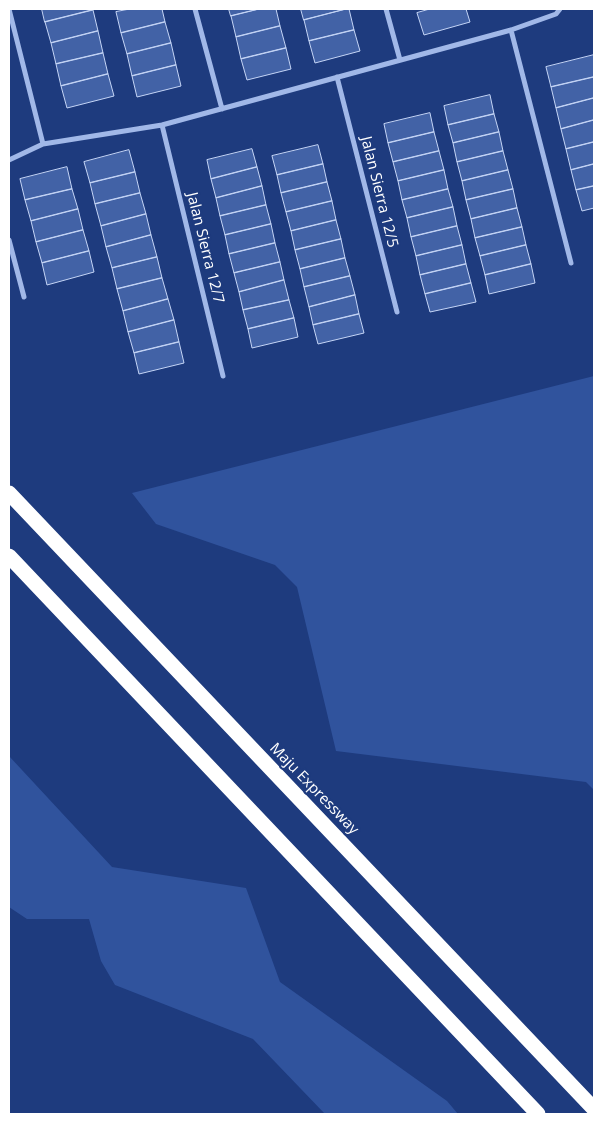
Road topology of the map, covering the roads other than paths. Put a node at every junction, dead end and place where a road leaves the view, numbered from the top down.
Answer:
1 (9, 9) edge
2 (195, 9) edge
3 (386, 9) edge
4 (560, 9) edge
5 (510, 30) junction
6 (400, 60) junction
7 (337, 77) junction
8 (222, 109) junction
9 (162, 125) junction
10 (43, 144) junction
11 (9, 160) edge
12 (9, 240) edge
13 (571, 264) dead end
14 (24, 297) dead end
15 (398, 312) dead end
16 (224, 376) dead end
17 (9, 493) edge
18 (9, 556) edge
19 (594, 1109) edge
20 (538, 1114) edge

1 - 10 street
2 - 8 street
3 - 6 street
4 - 5 street
5 - 6 street
5 - 13 street
6 - 7 street
7 - 8 street
7 - 15 street, Jalan Sierra 12/5
8 - 9 street
9 - 10 street
9 - 16 street, Jalan Sierra 12/7
10 - 11 street
12 - 14 street
17 - 19 highway, Maju Expressway
18 - 20 highway

